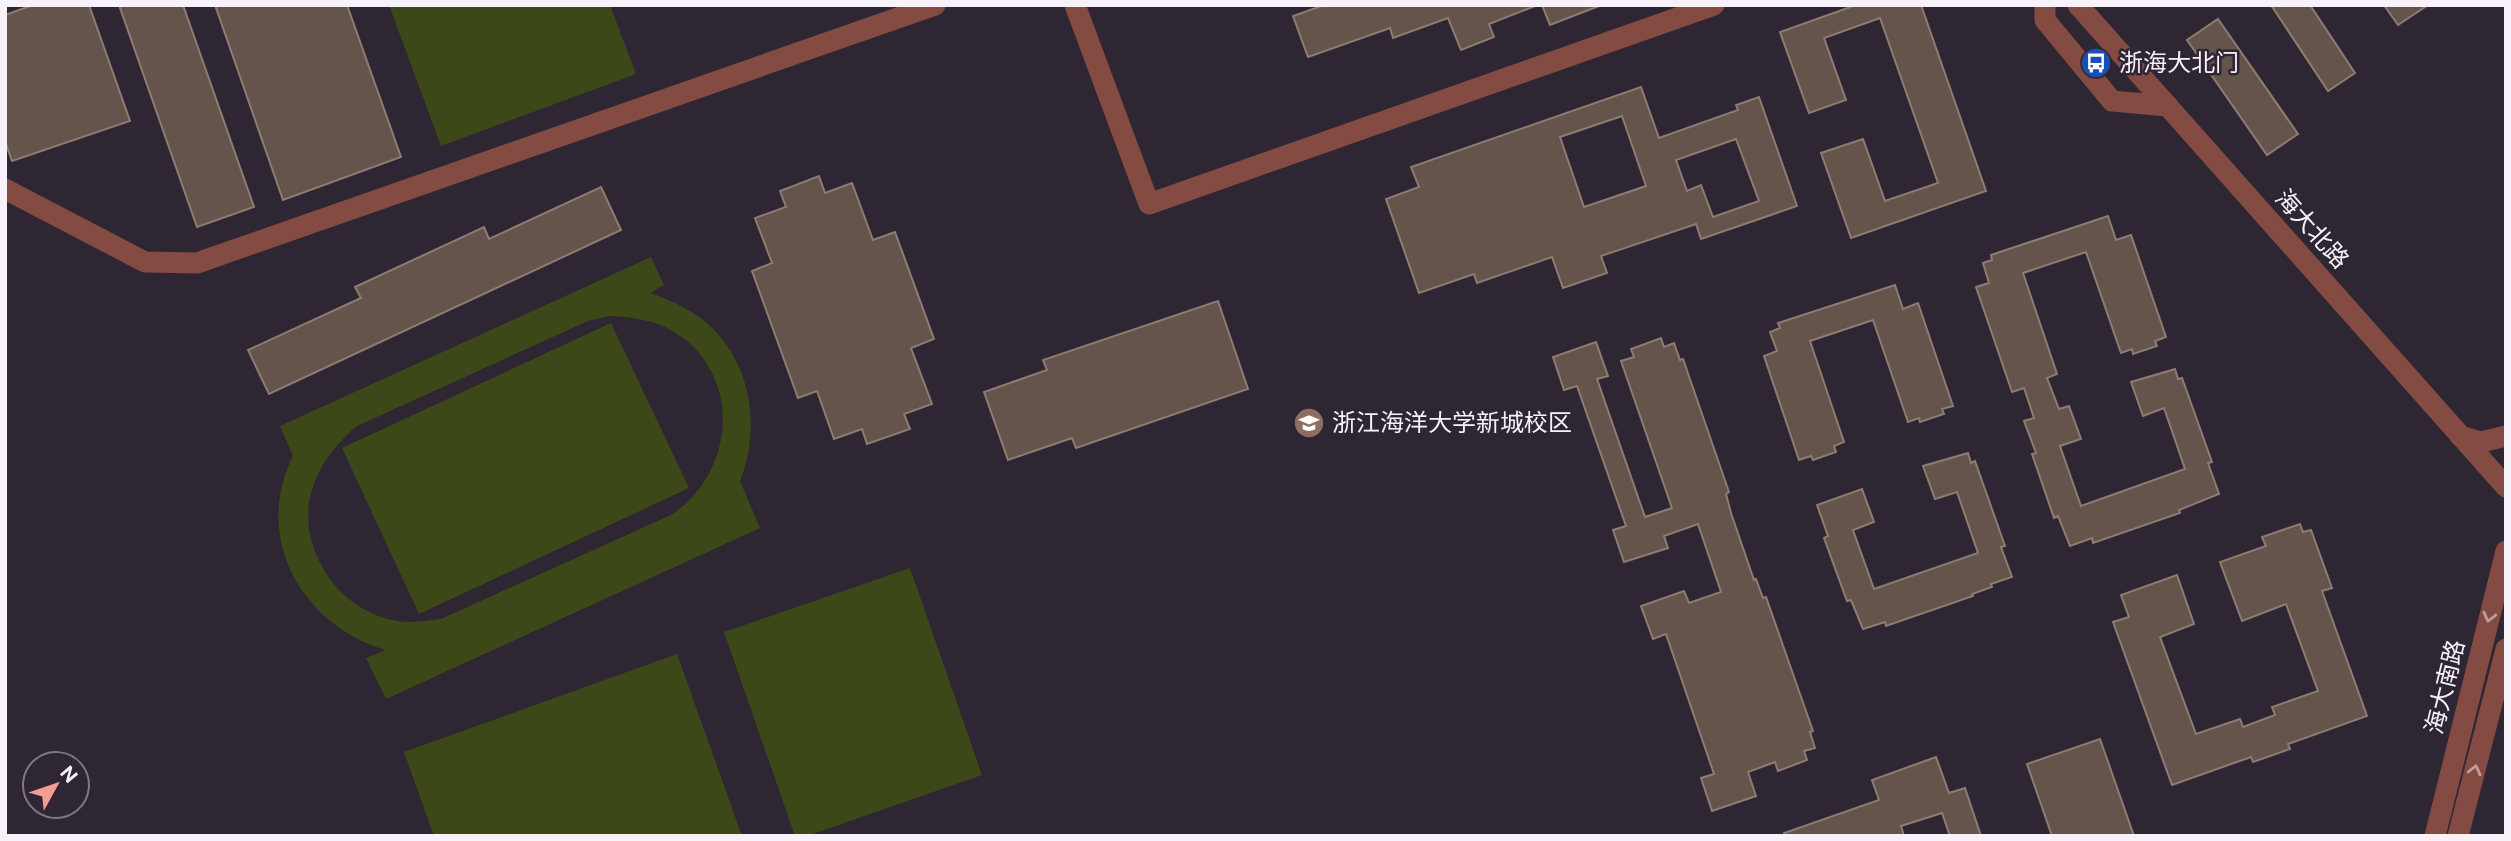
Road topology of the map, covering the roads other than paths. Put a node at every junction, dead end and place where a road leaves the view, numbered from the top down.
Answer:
1 (935, 5) edge
2 (1075, 5) edge
3 (1714, 5) edge
4 (2045, 5) edge
5 (2078, 5) edge
6 (2168, 106) junction
7 (5, 189) edge
8 (2460, 436) junction
9 (2506, 436) edge
10 (2506, 487) edge
11 (2506, 551) edge
12 (2506, 649) edge
13 (2435, 836) edge
14 (2458, 836) edge

1 - 7 street
2 - 3 street
4 - 6 street
5 - 6 street, 海大北路
6 - 8 street, 海大北路
8 - 9 street
8 - 10 street, 海大北路
11 -> 13 street, 海大南路
14 -> 12 street, 海大南路

